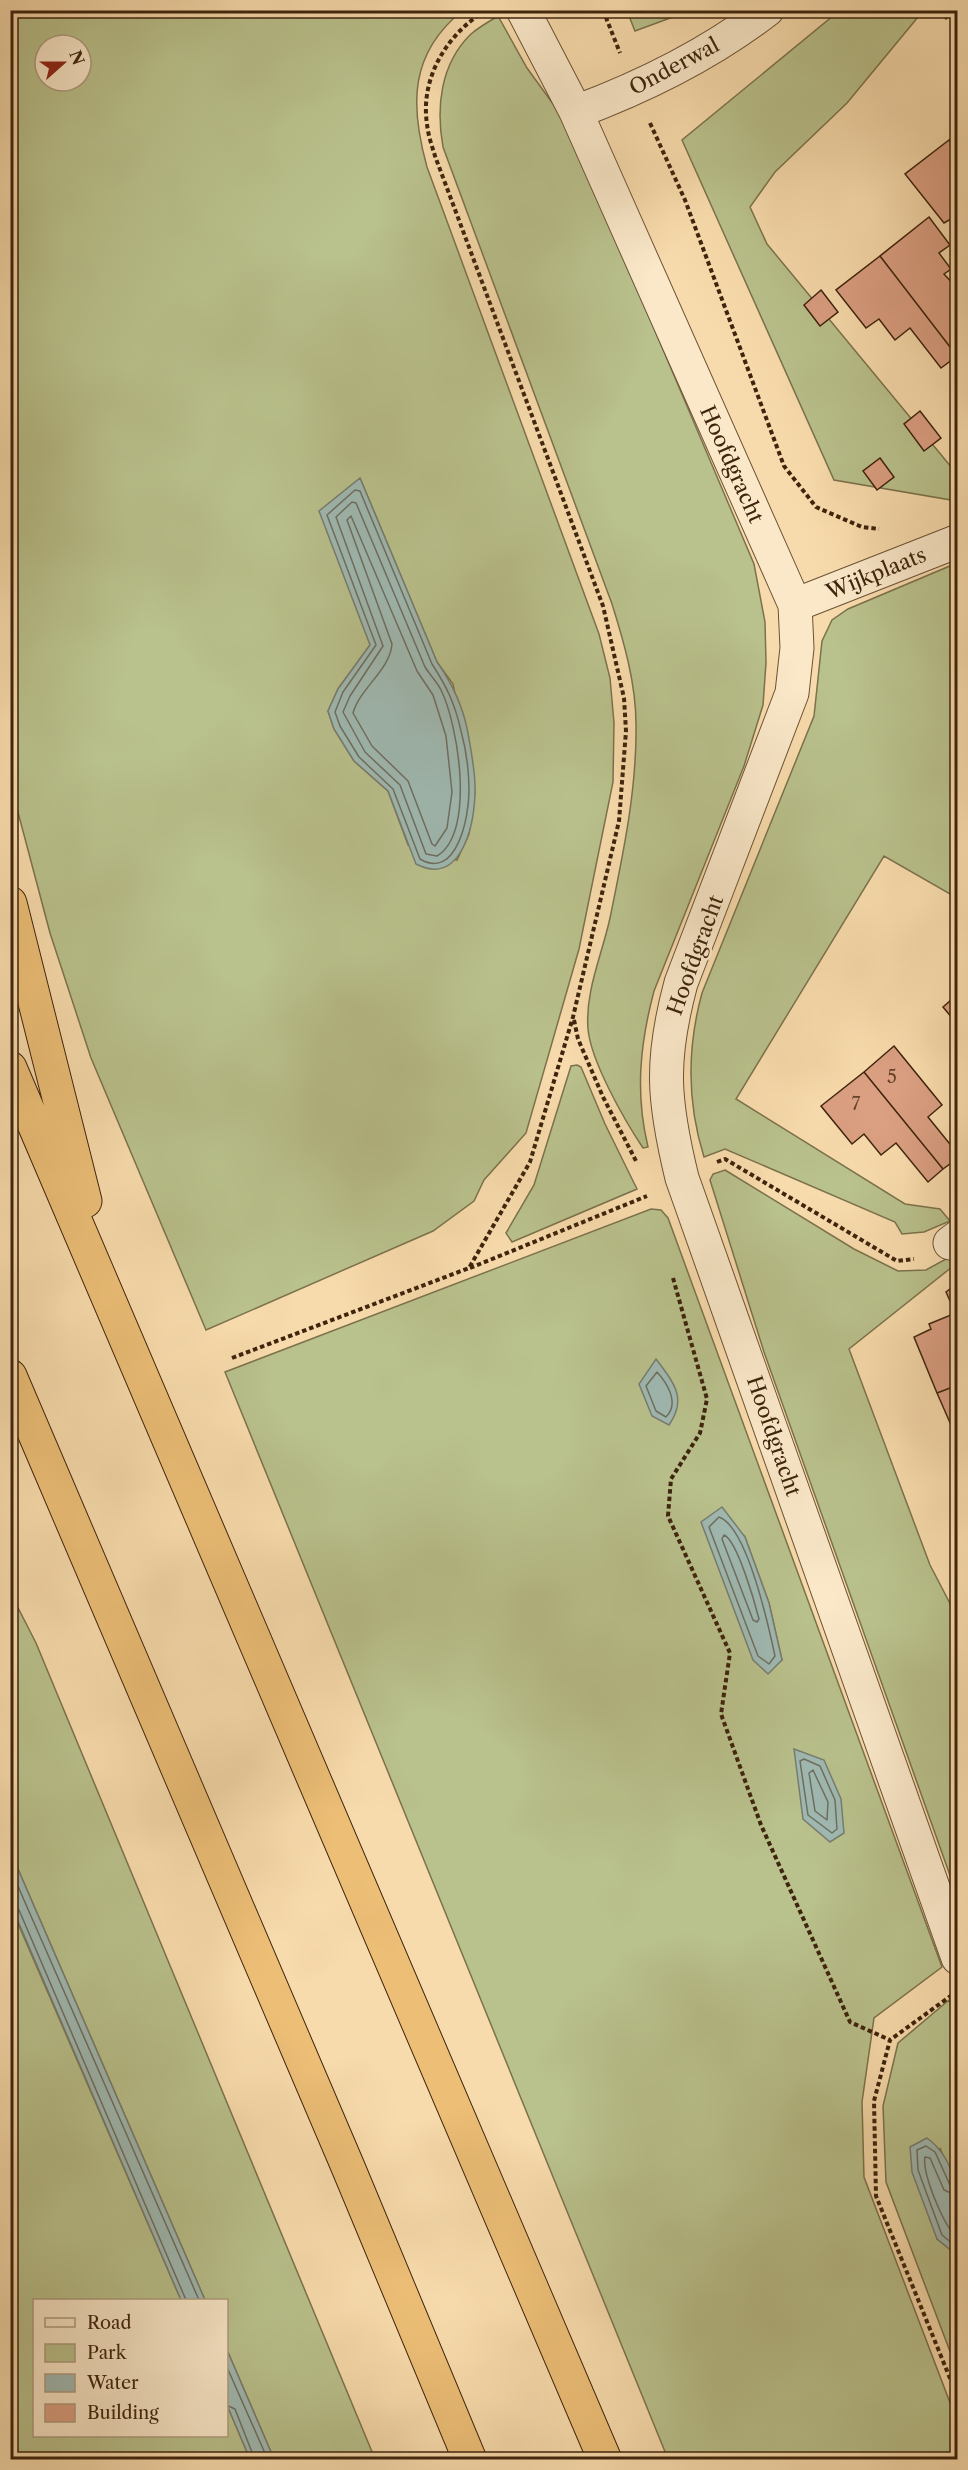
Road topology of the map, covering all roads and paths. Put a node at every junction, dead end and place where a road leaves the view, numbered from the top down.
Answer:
1 (486, 10) edge
2 (523, 10) edge
3 (603, 10) edge
4 (767, 10) edge
5 (635, 90) junction
6 (576, 112) junction
7 (883, 529) dead end
8 (957, 541) edge
9 (795, 605) junction
10 (10, 903) edge
11 (573, 1017) junction
12 (10, 1068) edge
13 (636, 1162) dead end
14 (682, 1178) junction
15 (653, 1206) dead end
16 (954, 1240) edge
17 (470, 1268) junction
18 (672, 1274) dead end
19 (109, 1299) junction
20 (231, 1358) dead end
21 (10, 1376) edge
22 (10, 1407) edge
23 (67, 1511) junction
24 (957, 1958) edge
25 (957, 1991) edge
26 (891, 2040) junction
27 (957, 2398) edge
28 (470, 2460) edge
29 (605, 2460) edge

1 - 11 path
2 - 6 street, Hoofdgracht
3 - 5 path
4 - 5 street, Onderwal
5 - 6 street, Onderwal
5 - 7 path
6 - 9 street, Hoofdgracht
8 - 9 street, Wijkplaats
9 - 14 street, Hoofdgracht
10 - 19 highway
11 - 13 path
11 - 17 path
12 - 19 highway
14 - 16 path
14 - 24 street, Hoofdgracht
15 - 17 path
17 - 20 path
18 - 26 path
19 - 29 highway
21 - 23 highway
22 - 23 highway
23 - 28 highway
25 - 26 path
26 - 27 path

